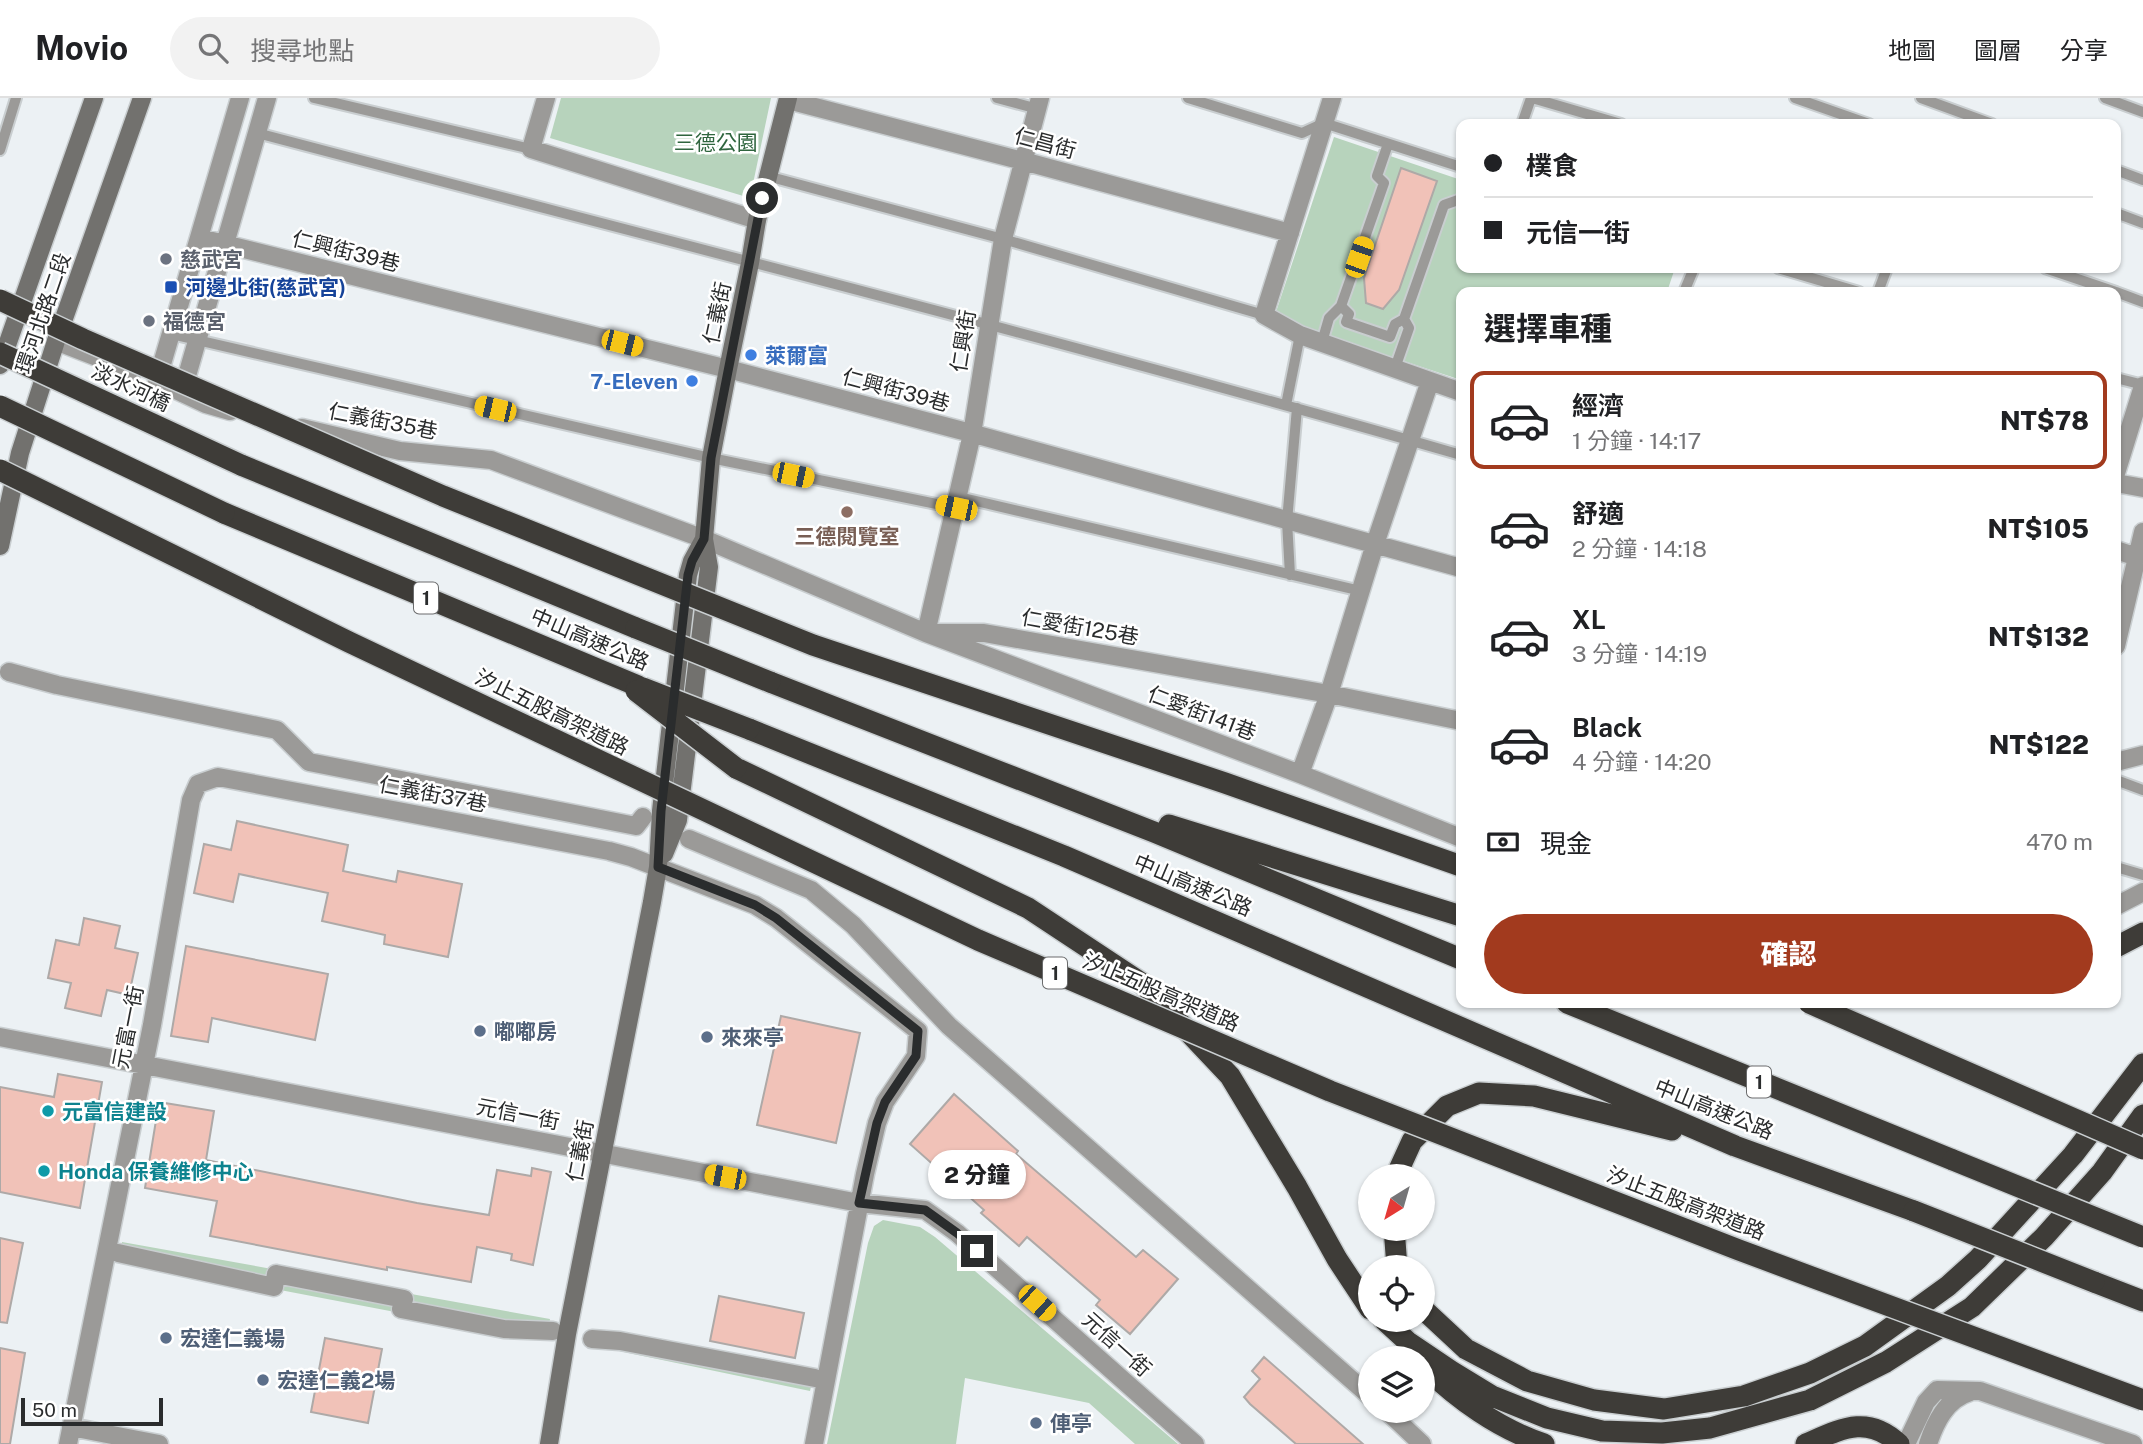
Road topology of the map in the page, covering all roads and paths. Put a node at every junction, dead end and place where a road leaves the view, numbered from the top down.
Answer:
1 (16, 98) edge
2 (94, 98) edge
3 (142, 98) edge
4 (240, 98) edge
5 (267, 98) edge
6 (314, 98) edge
7 (545, 98) edge
8 (997, 98) edge
9 (1188, 98) edge
10 (1332, 98) edge
11 (1531, 98) edge
12 (1795, 98) edge
13 (1921, 98) edge
14 (2105, 98) edge
15 (788, 99) edge
16 (1039, 103) edge
17 (2143, 112) edge
18 (1524, 119) edge
19 (1604, 119) edge
20 (1855, 119) edge
21 (1978, 119) edge
22 (1324, 123) junction
23 (257, 133) junction
24 (1388, 144) junction
25 (531, 149) junction
26 (0, 150) edge
27 (1023, 161) junction
28 (1456, 165) edge
29 (2121, 172) edge
30 (767, 176) junction
31 (2143, 180) edge
32 (1456, 201) edge
33 (2121, 215) edge
34 (757, 220) junction
35 (2143, 223) edge
36 (1290, 233) junction
37 (200, 238) junction
38 (1003, 239) junction
39 (225, 244) junction
40 (750, 263) junction
41 (1795, 273) edge
42 (2060, 273) edge
43 (1842, 287) edge
44 (2101, 287) edge
45 (2121, 294) edge
46 (0, 300) edge
47 (2143, 302) edge
48 (1341, 306) junction
49 (1264, 315) junction
50 (1404, 319) junction
51 (988, 325) junction
52 (171, 334) junction
53 (1300, 335) junction
54 (56, 341) junction
55 (197, 341) junction
56 (1322, 342) junction
57 (0, 353) edge
58 (0, 365) edge
59 (1395, 368) junction
60 (727, 369) junction
61 (2121, 379) edge
62 (157, 381) junction
63 (1430, 381) junction
64 (2143, 386) edge
65 (1456, 390) edge
66 (182, 393) junction
67 (0, 406) edge
68 (1292, 406) junction
69 (972, 434) junction
70 (1411, 440) junction
71 (1456, 454) edge
72 (2121, 457) edge
73 (711, 458) junction
74 (241, 465) joint
75 (4, 478) edge
76 (2121, 484) edge
77 (2143, 488) edge
78 (957, 503) junction
79 (1287, 522) junction
80 (2143, 532) edge
81 (704, 539) junction
82 (1375, 544) junction
83 (0, 546) edge
84 (2121, 555) edge
85 (1456, 567) edge
86 (2138, 570) edge
87 (1290, 575) junction
88 (1362, 591) junction
89 (2121, 629) edge
90 (926, 633) junction
91 (9, 672) dead end
92 (635, 686) junction
93 (1329, 694) junction
94 (1456, 720) edge
95 (2143, 755) edge
96 (2121, 761) edge
97 (993, 769) junction
98 (1300, 774) junction
99 (2121, 782) edge
100 (198, 784) joint
101 (2143, 790) edge
102 (643, 817) dead end
103 (1456, 836) edge
104 (689, 839) dead end
105 (1456, 864) edge
106 (658, 867) junction
107 (2121, 868) edge
108 (2143, 874) edge
109 (2143, 892) edge
110 (2121, 903) edge
111 (1456, 914) edge
112 (2143, 933) edge
113 (2121, 944) edge
114 (1456, 957) edge
115 (1579, 1008) edge
116 (1820, 1008) edge
117 (0, 1037) edge
118 (2143, 1064) edge
119 (144, 1065) junction
120 (2143, 1115) edge
121 (1735, 1146) junction
122 (2143, 1149) edge
123 (603, 1153) junction
124 (1401, 1164) edge
125 (859, 1203) junction
126 (2143, 1237) edge
127 (118, 1253) dead end
128 (1358, 1290) edge
129 (2143, 1301) edge
130 (1435, 1319) edge
131 (553, 1331) dead end
132 (1389, 1332) edge
133 (1397, 1332) edge
134 (592, 1339) dead end
135 (1403, 1346) edge
136 (816, 1378) dead end
137 (1435, 1378) edge
138 (1358, 1385) edge
139 (1980, 1391) junction
140 (2143, 1400) edge
141 (1400, 1423) edge
142 (70, 1436) edge
143 (159, 1444) edge
144 (549, 1444) edge
145 (814, 1444) edge
146 (1195, 1444) edge
147 (1422, 1444) edge
148 (1544, 1444) edge
149 (1806, 1444) edge
150 (1899, 1444) edge
151 (1906, 1444) edge
152 (1928, 1444) edge
153 (2133, 1444) edge

1 - 26 lane
2 - 58 street, 環河北路二段
3 - 54 street, 環河北路二段
4 - 37 street
5 - 23 street
6 - 25 lane
7 - 25 street
8 - 16 lane
9 - 22 lane
10 - 22 street
11 - 18 lane
11 - 19 lane
12 - 20 lane
13 - 21 lane
14 - 17 lane
15 - 27 street, 仁昌街
15 - 30 street, 仁義街
16 - 27 street, 仁興街
22 - 24 lane
22 - 36 street
23 - 39 street
23 - 40 lane
24 - 28 lane
24 - 48 lane
25 - 34 street
27 - 36 street, 仁昌街
27 - 38 street, 仁興街
29 - 31 lane
30 - 34 street, 仁義街
30 - 38 lane
32 - 50 lane
33 - 35 lane
34 - 40 street, 仁義街
36 - 49 street
37 - 39 street, 仁興街39巷
37 - 52 street
38 - 49 lane
38 - 51 street, 仁興街
39 - 55 street
39 - 60 street, 仁興街39巷
40 - 51 lane
40 - 60 street, 仁義街
41 - 43 lane
42 - 44 lane
45 - 47 lane
46 - 105 highway, bridge
48 - 50 lane
48 - 56 lane
49 - 53 street
50 - 59 lane
51 - 68 lane
51 - 69 street, 仁興街
52 - 55 lane
52 - 62 street
53 - 56 street
53 - 68 lane
54 - 62 street, 仁義街35巷
54 - 75 street, 環河北路二段
55 - 66 street
55 - 73 lane
56 - 59 street
57 - 74 highway, 淡水河橋, bridge
59 - 63 street
60 - 69 street, 仁興街39巷
60 - 73 street, 仁義街
61 - 64 lane
62 - 66 street, 仁義街35巷
63 - 65 street
63 - 70 street
64 - 72 street
66 - 81 street, 仁義街35巷
67 - 92 highway, 中山高速公路 / 1, bridge
68 - 70 lane
68 - 79 lane
69 - 78 street, 仁興街
69 - 79 street, 仁興街39巷
70 - 71 lane
70 - 82 street
73 - 78 lane
73 - 81 street, 仁義街
74 - 97 highway, 中山高速公路, bridge
75 - 83 street, 環河北路二段
75 - 140 highway, 汐止五股高架道路 / 1, bridge
76 - 77 street
78 - 87 lane
78 - 90 street, 仁興街
79 - 82 street, 仁興街39巷
79 - 87 lane
80 - 86 street
81 - 90 street, 仁愛街125巷
81 - 106 street, 仁義街
82 - 85 street, 仁興街39巷
82 - 88 street
84 - 86 street
86 - 89 street
87 - 88 lane
88 - 93 street
90 - 93 street, 仁愛街125巷
90 - 98 street, 仁愛街141巷
91 - 102 street
92 - 121 highway, 中山高速公路 / 1, bridge
92 - 128 highway, bridge
93 - 94 street, 仁愛街125巷
93 - 98 street
95 - 96 street
97 - 111 highway
97 - 114 highway, 中山高速公路
98 - 103 street, 仁愛街141巷
99 - 101 lane
100 - 106 street, 仁義街37巷
100 - 119 street, 元富一街
104 - 138 street
106 - 123 street, 仁義街
106 - 125 street, 仁義街37巷
107 - 108 lane
109 - 110 street
112 - 113 highway
115 - 126 highway, 中山高速公路 / 1, bridge
116 - 122 highway, bridge
117 - 119 street, 元信一街
118 - 130 highway
119 - 123 street, 元信一街
119 - 142 street, 元富一街
120 - 133 highway
121 - 124 highway
121 - 129 highway, 中山高速公路 / 1, bridge
123 - 125 street, 元信一街
123 - 144 street, 仁義街
125 - 145 street
125 - 146 street, 元信一街
127 - 131 street
132 - 135 highway
134 - 136 street
137 - 148 highway
139 - 151 street
139 - 152 street
139 - 153 street
141 - 147 street
142 - 143 street
149 - 150 highway

